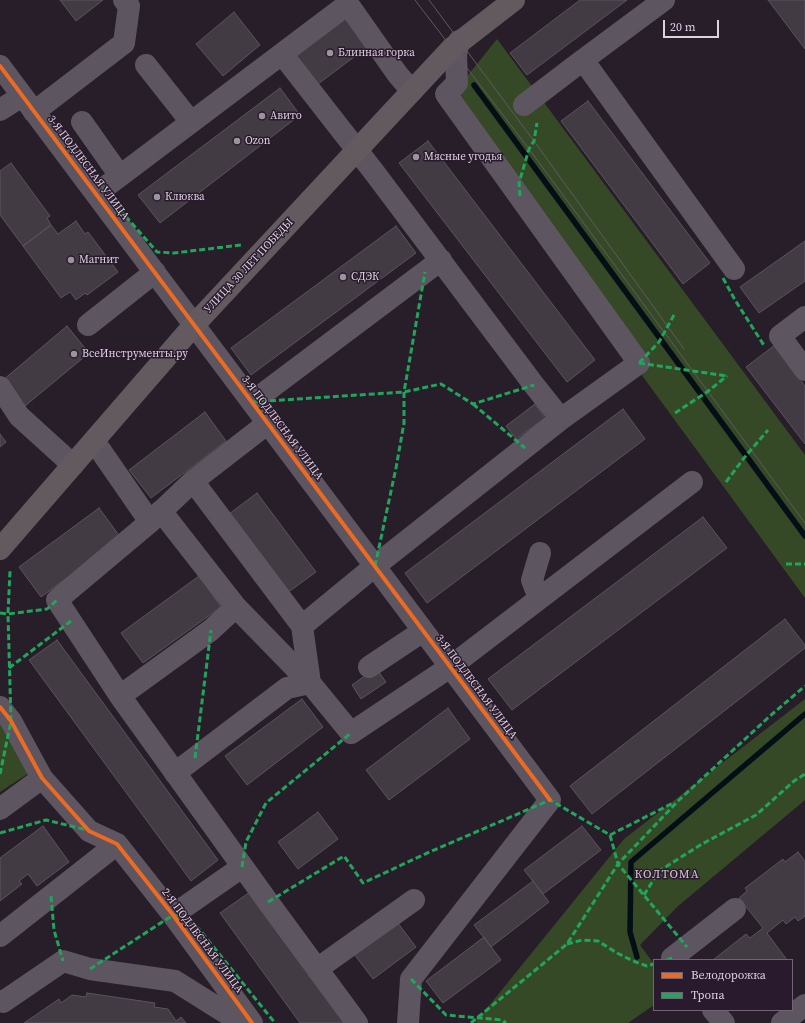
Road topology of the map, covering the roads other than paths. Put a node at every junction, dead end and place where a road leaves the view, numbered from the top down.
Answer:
1 (124, 0) edge
2 (514, 0) edge
3 (664, 0) edge
4 (459, 41) junction
5 (282, 54) junction
6 (583, 60) junction
7 (146, 65) dead end
8 (0, 66) edge
9 (412, 91) junction
10 (28, 104) junction
11 (524, 105) dead end
12 (0, 110) edge
13 (82, 122) dead end
14 (191, 122) junction
15 (356, 150) junction
16 (120, 176) junction
17 (96, 194) junction
18 (440, 260) junction
19 (734, 269) dead end
20 (154, 272) junction
21 (805, 317) edge
22 (88, 325) dead end
23 (194, 325) junction
24 (805, 370) edge
25 (0, 387) edge
26 (252, 402) junction
27 (561, 419) junction
28 (268, 423) junction
29 (94, 441) junction
30 (73, 465) junction
31 (194, 481) junction
32 (692, 482) dead end
33 (155, 517) junction
34 (0, 549) edge
35 (540, 553) dead end
36 (375, 566) junction
37 (539, 598) junction
38 (236, 607) junction
39 (302, 626) junction
40 (423, 631) junction
41 (369, 667) dead end
42 (450, 667) junction
43 (310, 683) junction
44 (120, 696) junction
45 (0, 708) edge
46 (175, 773) junction
47 (42, 778) junction
48 (0, 809) edge
49 (117, 844) junction
50 (242, 867) junction
51 (414, 900) dead end
52 (735, 909) dead end
53 (173, 915) junction
54 (0, 936) edge
55 (673, 959) edge
56 (317, 969) junction
57 (0, 1001) edge
58 (804, 1009) edge
59 (715, 1011) edge
60 (242, 1023) edge
61 (252, 1023) edge
62 (357, 1023) edge
63 (408, 1023) edge
64 (724, 1023) edge
65 (782, 1023) edge

1 - 10 street
2 - 4 main road, УЛИЦА 30 ЛЕТ ПОБЕДЫ
3 - 6 street
4 - 9 main road, УЛИЦА 30 ЛЕТ ПОБЕДЫ
4 - 27 street
5 - 9 street
5 - 14 street
5 - 15 street
6 - 11 street
6 - 19 street
7 - 14 street
8 - 10 street, 3-Я ПОДЛЕСНАЯ УЛИЦА
9 - 15 main road, УЛИЦА 30 ЛЕТ ПОБЕДЫ
10 - 12 street
10 - 17 street, 3-Я ПОДЛЕСНАЯ УЛИЦА
13 - 16 street
14 - 16 street
15 - 18 street
15 - 23 main road, УЛИЦА 30 ЛЕТ ПОБЕДЫ
16 - 17 street
17 - 20 street, 3-Я ПОДЛЕСНАЯ УЛИЦА
18 - 26 street
18 - 27 street
20 - 22 street
20 - 23 street, 3-Я ПОДЛЕСНАЯ УЛИЦА
21 - 24 street
23 - 26 street, 3-Я ПОДЛЕСНАЯ УЛИЦА
23 - 29 main road, УЛИЦА 30 ЛЕТ ПОБЕДЫ
25 - 30 street
26 - 28 street, 3-Я ПОДЛЕСНАЯ УЛИЦА
27 - 36 street
28 - 31 street
28 - 36 street, 3-Я ПОДЛЕСНАЯ УЛИЦА
29 - 30 main road, УЛИЦА 30 ЛЕТ ПОБЕДЫ
29 - 33 street
30 - 34 main road, УЛИЦА 30 ЛЕТ ПОБЕДЫ
31 - 33 street
31 - 39 street
32 - 37 street
33 - 38 street
33 - 44 street
35 - 37 street
36 - 39 street
36 - 40 street, 3-Я ПОДЛЕСНАЯ УЛИЦА
37 - 42 street
38 - 43 street
38 - 44 street
39 - 43 street
40 - 41 street
40 - 42 street, 3-Я ПОДЛЕСНАЯ УЛИЦА
42 - 43 street
42 - 63 street, 3-Я ПОДЛЕСНАЯ УЛИЦА
43 - 46 street
44 - 46 street
45 - 47 street, 2-Я ПОДЛЕСНАЯ УЛИЦА
46 - 50 street
47 - 48 street
47 - 49 street, 2-Я ПОДЛЕСНАЯ УЛИЦА
49 - 53 street, 2-Я ПОДЛЕСНАЯ УЛИЦА
49 - 54 street
50 - 53 street
50 - 56 street
51 - 56 street
52 - 55 street
53 - 61 street, 2-Я ПОДЛЕСНАЯ УЛИЦА
56 - 62 street
57 - 60 street
58 - 65 street
59 - 64 street

